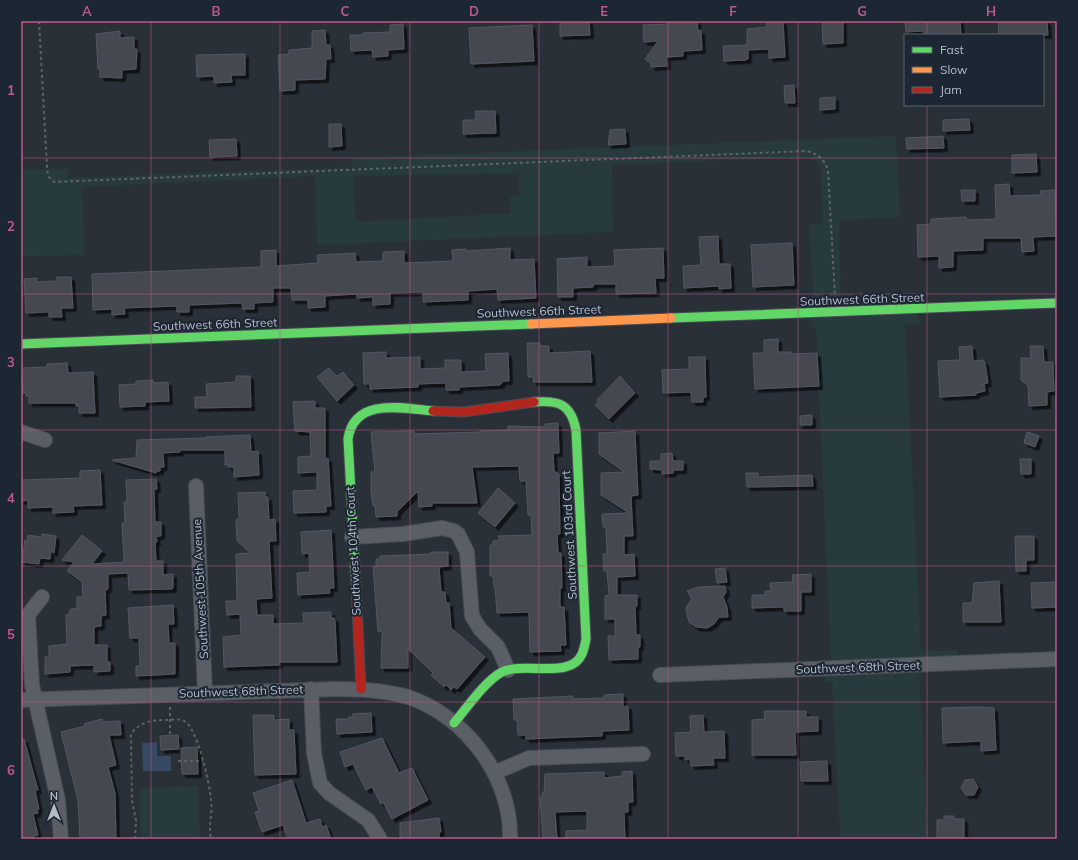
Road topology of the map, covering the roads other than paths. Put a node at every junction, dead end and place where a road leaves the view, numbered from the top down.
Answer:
1 (1057, 303) edge
2 (21, 344) edge
3 (566, 408) joint
4 (21, 432) edge
5 (45, 440) dead end
6 (196, 486) dead end
7 (352, 537) junction
8 (42, 597) dead end
9 (1057, 659) edge
10 (508, 670) junction
11 (660, 675) dead end
12 (311, 689) junction
13 (360, 689) junction
14 (205, 692) junction
15 (28, 700) edge
16 (454, 723) junction
17 (643, 754) dead end
18 (494, 773) junction
19 (61, 839) edge
20 (380, 839) edge
21 (510, 839) edge

1 - 2 street, Southwest 66th Street
3 - 7 street, Southwest 104th Court
3 - 10 street, Southwest 103rd Court
4 - 5 street
6 - 14 street, Southwest 105th Avenue
7 - 10 street
7 - 13 street, Southwest 104th Court
8 - 15 street
9 - 11 street, Southwest 68th Street
10 - 16 street
12 - 13 street, Southwest 68th Street
12 - 14 street, Southwest 68th Street
12 - 20 street
13 - 16 street, Southwest 68th Street
14 - 15 street, Southwest 68th Street
15 - 19 street
16 - 18 street, Southwest 68th Street
17 - 18 street
18 - 21 street, Southwest 68th Street

